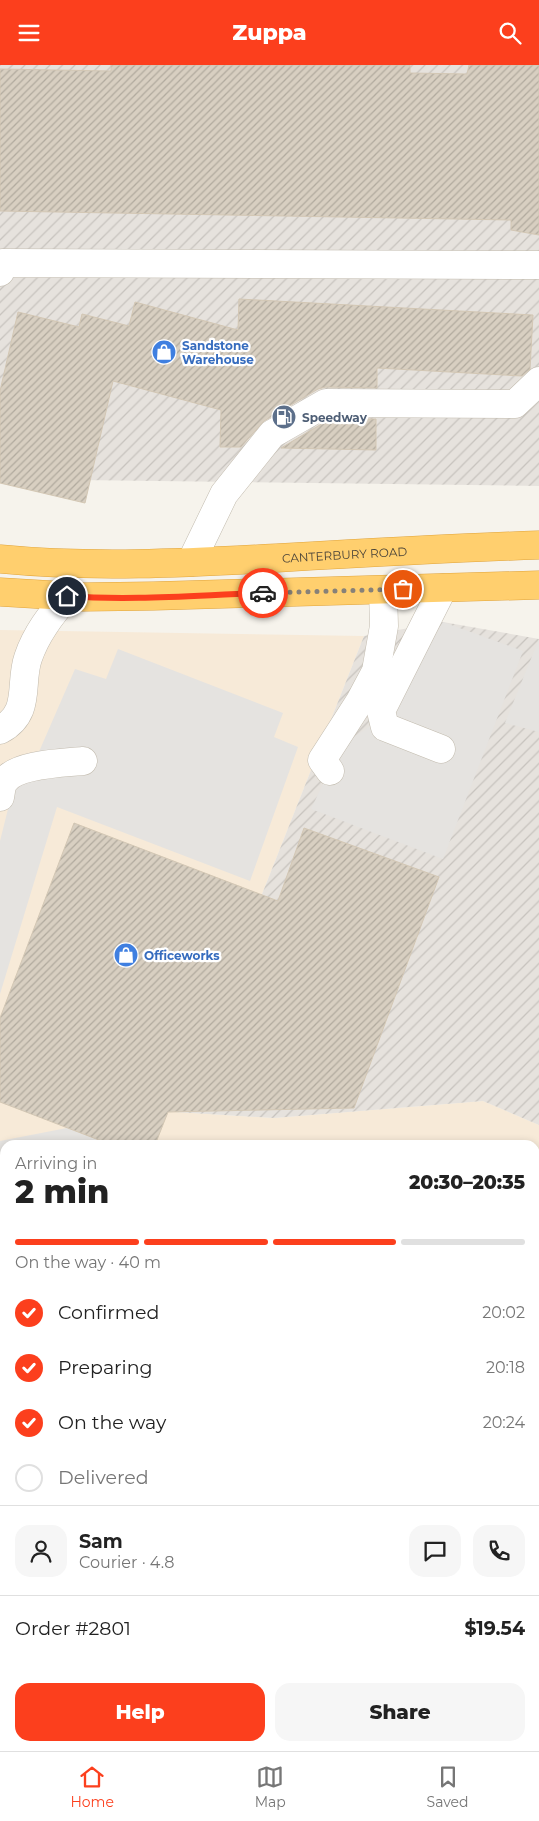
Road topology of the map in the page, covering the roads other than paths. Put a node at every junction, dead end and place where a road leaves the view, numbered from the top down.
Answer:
1 (539, 265) edge
2 (0, 272) edge
3 (539, 381) edge
4 (539, 545) edge
5 (0, 559) edge
6 (191, 562) junction
7 (539, 585) edge
8 (443, 588) junction
9 (383, 589) junction
10 (0, 592) edge
11 (67, 596) junction
12 (0, 730) edge
13 (441, 749) dead end
14 (83, 761) dead end
15 (330, 771) dead end
16 (1, 786) edge

1 - 2 lane
3 - 6 lane
4 - 6 highway, CANTERBURY ROAD
5 - 6 highway, CANTERBURY ROAD
7 - 8 highway
8 - 9 highway
8 - 13 lane
9 - 11 highway
9 - 15 lane
10 - 11 highway
11 - 12 lane
14 - 16 lane

